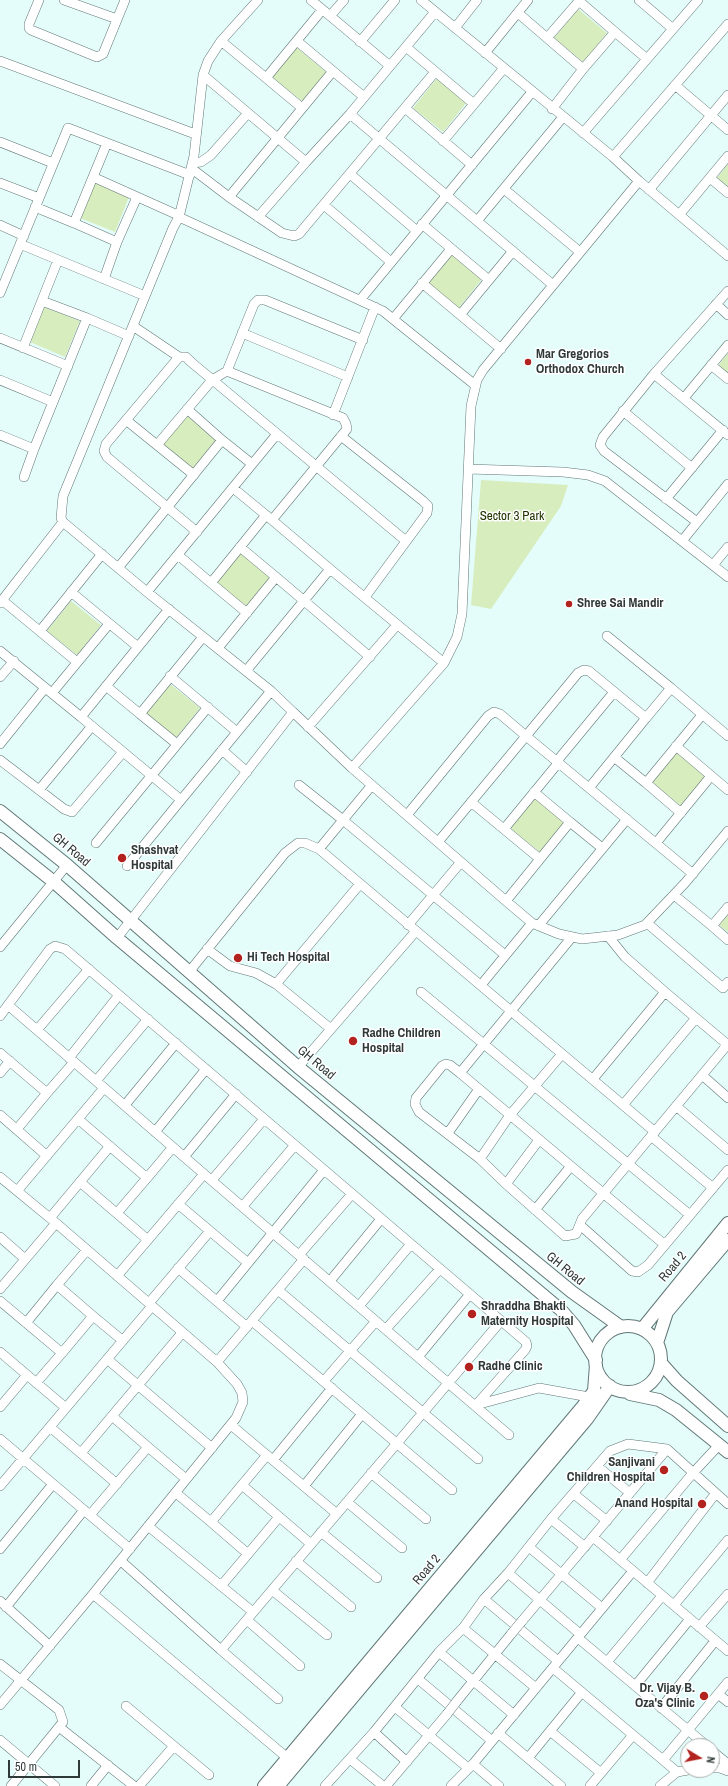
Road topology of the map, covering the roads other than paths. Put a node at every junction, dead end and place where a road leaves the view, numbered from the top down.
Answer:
1 (39, 0) edge
2 (64, 0) edge
3 (125, 0) edge
4 (258, 0) edge
5 (311, 0) edge
6 (344, 0) edge
7 (395, 0) edge
8 (421, 0) edge
9 (477, 0) edge
10 (528, 0) edge
11 (698, 0) edge
12 (579, 1) edge
13 (642, 1) edge
14 (322, 10) junction
15 (435, 12) junction
16 (518, 13) junction
17 (330, 16) junction
18 (117, 19) junction
19 (728, 24) edge
20 (455, 28) junction
21 (673, 29) junction
22 (615, 32) junction
23 (547, 38) junction
24 (221, 41) junction
25 (297, 41) junction
26 (360, 42) junction
27 (406, 47) junction
28 (485, 53) junction
29 (647, 59) junction
30 (0, 61) edge
31 (390, 66) junction
32 (504, 68) junction
33 (583, 69) junction
34 (333, 71) junction
35 (435, 72) junction
36 (202, 75) junction
37 (266, 78) junction
38 (675, 85) junction
39 (532, 92) junction
40 (728, 96) edge
41 (364, 97) junction
42 (474, 104) junction
43 (302, 108) junction
44 (405, 108) junction
45 (552, 109) junction
46 (248, 113) junction
47 (350, 114) junction
48 (711, 116) junction
49 (563, 118) junction
50 (728, 130) edge
51 (195, 134) junction
52 (583, 134) junction
53 (277, 138) junction
54 (379, 139) junction
55 (443, 141) junction
56 (0, 142) edge
57 (106, 143) junction
58 (728, 156) edge
59 (613, 157) junction
60 (306, 162) junction
61 (54, 163) junction
62 (472, 165) junction
63 (191, 169) junction
64 (350, 174) junction
65 (93, 177) junction
66 (710, 178) junction
67 (639, 181) junction
68 (0, 183) edge
69 (504, 189) junction
70 (649, 190) junction
71 (728, 193) edge
72 (447, 195) junction
73 (138, 197) junction
74 (228, 197) junction
75 (37, 202) junction
76 (324, 205) junction
77 (679, 215) junction
78 (180, 217) junction
79 (258, 217) junction
80 (477, 221) junction
81 (74, 223) junction
82 (0, 225) edge
83 (420, 228) junction
84 (22, 240) junction
85 (118, 242) junction
86 (451, 249) junction
87 (513, 251) junction
88 (580, 252) junction
89 (728, 256) edge
90 (58, 260) junction
91 (391, 262) junction
92 (0, 267) edge
93 (9, 270) junction
94 (104, 279) junction
95 (489, 280) junction
96 (422, 283) junction
97 (554, 285) junction
98 (728, 291) edge
99 (0, 293) edge
100 (145, 296) junction
101 (360, 300) junction
102 (42, 301) junction
103 (716, 304) junction
104 (375, 307) junction
105 (460, 315) junction
106 (728, 315) edge
107 (87, 318) junction
108 (393, 319) junction
109 (133, 326) junction
110 (242, 334) junction
111 (129, 336) junction
112 (0, 338) edge
113 (363, 340) junction
114 (728, 345) edge
115 (23, 348) junction
116 (501, 349) junction
117 (179, 357) junction
118 (711, 365) junction
119 (68, 366) junction
120 (227, 371) junction
121 (654, 374) junction
122 (348, 377) junction
123 (728, 379) edge
124 (0, 380) edge
125 (212, 380) junction
126 (475, 385) junction
127 (684, 398) junction
128 (53, 402) junction
129 (187, 409) junction
130 (624, 411) junction
131 (333, 415) junction
132 (126, 420) junction
133 (725, 432) edge
134 (278, 434) junction
135 (0, 435) edge
136 (341, 436) junction
137 (222, 440) junction
138 (157, 445) junction
139 (34, 449) junction
140 (252, 464) junction
141 (316, 466) junction
142 (692, 468) junction
143 (468, 469) junction
144 (194, 475) junction
145 (24, 477) dead end
146 (728, 484) edge
147 (233, 488) junction
148 (666, 499) junction
149 (167, 507) junction
150 (269, 518) junction
151 (63, 522) junction
152 (697, 522) junction
153 (197, 532) junction
154 (406, 541) junction
155 (682, 541) junction
156 (240, 547) junction
157 (728, 547) edge
158 (102, 554) junction
159 (178, 555) junction
160 (713, 565) junction
161 (118, 568) junction
162 (330, 569) junction
163 (276, 577) junction
164 (728, 577) edge
165 (211, 583) junction
166 (71, 592) junction
167 (147, 592) junction
168 (365, 597) junction
169 (1, 601) edge
170 (304, 601) junction
171 (169, 610) junction
172 (247, 613) junction
173 (109, 624) junction
174 (397, 625) junction
175 (40, 631) junction
176 (607, 636) dead end
177 (203, 637) junction
178 (138, 647) junction
179 (218, 648) junction
180 (0, 651) edge
181 (370, 657) junction
182 (14, 661) junction
183 (77, 662) junction
184 (444, 663) junction
185 (246, 671) junction
186 (170, 676) junction
187 (0, 678) edge
188 (106, 686) junction
189 (671, 688) junction
190 (49, 690) junction
191 (270, 691) junction
192 (614, 692) junction
193 (208, 707) junction
194 (293, 712) junction
195 (140, 714) junction
196 (702, 715) junction
197 (81, 717) junction
198 (646, 718) junction
199 (92, 726) junction
200 (308, 727) junction
201 (237, 732) junction
202 (526, 736) junction
203 (728, 736) edge
204 (0, 744) edge
205 (177, 744) junction
206 (676, 746) junction
207 (222, 750) junction
208 (123, 752) junction
209 (614, 757) junction
210 (0, 760) edge
211 (558, 762) junction
212 (352, 768) junction
213 (247, 772) junction
214 (152, 775) junction
215 (711, 776) junction
216 (646, 783) junction
217 (299, 785) dead end
218 (372, 785) junction
219 (589, 788) junction
220 (39, 790) junction
221 (728, 790) edge
222 (534, 792) junction
223 (181, 800) junction
224 (471, 802) junction
225 (0, 811) edge
226 (681, 812) junction
227 (407, 815) junction
228 (627, 819) junction
229 (343, 820) junction
230 (570, 822) junction
231 (504, 829) junction
232 (728, 831) edge
233 (0, 839) edge
234 (438, 842) junction
235 (96, 843) dead end
236 (656, 843) junction
237 (602, 848) junction
238 (319, 849) junction
239 (540, 859) junction
240 (461, 862) junction
241 (67, 865) junction
242 (127, 866) dead end
243 (693, 874) junction
244 (54, 882) junction
245 (360, 884) junction
246 (434, 895) junction
247 (674, 895) junction
248 (506, 901) junction
249 (728, 907) edge
250 (131, 921) junction
251 (647, 923) junction
252 (536, 924) junction
253 (408, 925) junction
254 (712, 926) junction
255 (416, 931) junction
256 (608, 936) junction
257 (572, 937) junction
258 (117, 938) junction
259 (728, 940) edge
260 (0, 947) edge
261 (207, 949) junction
262 (505, 955) junction
263 (89, 969) junction
264 (189, 972) junction
265 (276, 984) junction
266 (481, 985) junction
267 (726, 987) edge
268 (421, 992) dead end
269 (665, 992) junction
270 (119, 995) junction
271 (8, 1005) junction
272 (511, 1011) junction
273 (0, 1016) edge
274 (696, 1018) junction
275 (148, 1019) junction
276 (331, 1029) junction
277 (37, 1030) junction
278 (176, 1043) junction
279 (484, 1044) junction
280 (728, 1045) edge
281 (0, 1053) edge
282 (562, 1054) junction
283 (72, 1060) junction
284 (10, 1061) junction
285 (298, 1067) junction
286 (206, 1069) junction
287 (0, 1073) edge
288 (460, 1073) junction
289 (702, 1075) junction
290 (592, 1079) junction
291 (96, 1081) junction
292 (535, 1086) junction
293 (104, 1088) junction
294 (479, 1089) junction
295 (47, 1093) junction
296 (236, 1094) junction
297 (728, 1098) edge
298 (125, 1105) junction
299 (623, 1105) junction
300 (676, 1106) junction
301 (0, 1115) edge
302 (510, 1115) junction
303 (78, 1119) junction
304 (264, 1119) junction
305 (17, 1130) junction
306 (155, 1132) junction
307 (448, 1133) junction
308 (653, 1134) junction
309 (539, 1140) junction
310 (295, 1145) junction
311 (110, 1146) junction
312 (173, 1147) junction
313 (728, 1150) edge
314 (47, 1156) junction
315 (184, 1157) junction
316 (480, 1159) junction
317 (628, 1164) junction
318 (571, 1166) junction
319 (324, 1170) junction
320 (728, 1170) edge
321 (204, 1174) junction
322 (0, 1178) edge
323 (147, 1178) junction
324 (212, 1180) junction
325 (80, 1182) junction
326 (506, 1184) junction
327 (713, 1188) junction
328 (17, 1191) junction
329 (352, 1194) junction
330 (604, 1194) junction
331 (178, 1204) junction
332 (243, 1206) junction
333 (535, 1210) junction
334 (117, 1213) junction
335 (690, 1215) junction
336 (381, 1219) junction
337 (53, 1220) junction
338 (728, 1223) edge
339 (580, 1225) junction
340 (210, 1231) junction
341 (274, 1233) junction
342 (0, 1237) edge
343 (148, 1240) junction
344 (728, 1240) edge
345 (411, 1244) junction
346 (665, 1245) junction
347 (87, 1250) junction
348 (302, 1257) junction
349 (25, 1259) junction
350 (248, 1263) junction
351 (178, 1268) junction
352 (440, 1269) junction
353 (117, 1276) junction
354 (330, 1281) junction
355 (58, 1285) junction
356 (0, 1289) edge
357 (278, 1290) junction
358 (470, 1294) junction
359 (0, 1301) edge
360 (217, 1301) junction
361 (150, 1304) junction
362 (359, 1306) junction
363 (93, 1316) junction
364 (376, 1321) junction
365 (501, 1321) junction
366 (26, 1323) junction
367 (250, 1324) junction
368 (621, 1327) junction
369 (386, 1329) junction
370 (642, 1329) junction
371 (182, 1333) junction
372 (122, 1340) junction
373 (657, 1343) junction
374 (350, 1351) junction
375 (0, 1352) edge
376 (62, 1353) junction
377 (418, 1357) junction
378 (107, 1359) junction
379 (217, 1362) junction
380 (596, 1363) junction
381 (661, 1363) junction
382 (27, 1375) junction
383 (324, 1381) junction
384 (448, 1382) junction
385 (36, 1383) junction
386 (138, 1385) junction
387 (610, 1386) junction
388 (332, 1388) junction
389 (626, 1393) junction
390 (590, 1397) junction
391 (476, 1406) junction
392 (0, 1407) edge
393 (66, 1408) junction
394 (422, 1412) junction
395 (362, 1414) junction
396 (112, 1416) junction
397 (231, 1424) junction
398 (728, 1426) edge
399 (50, 1427) junction
400 (509, 1435) dead end
401 (0, 1439) edge
402 (396, 1443) junction
403 (148, 1447) junction
404 (212, 1448) junction
405 (666, 1449) junction
406 (724, 1449) edge
407 (81, 1453) junction
408 (270, 1457) junction
409 (23, 1458) junction
410 (478, 1460) dead end
411 (597, 1466) junction
412 (371, 1473) junction
413 (694, 1473) junction
414 (186, 1479) junction
415 (53, 1484) junction
416 (117, 1484) junction
417 (242, 1485) junction
418 (0, 1486) edge
419 (304, 1486) junction
420 (452, 1490) dead end
421 (176, 1493) junction
422 (630, 1493) junction
423 (716, 1493) junction
424 (574, 1494) junction
425 (347, 1502) junction
426 (728, 1504) edge
427 (87, 1513) junction
428 (337, 1514) junction
429 (279, 1517) junction
430 (426, 1519) dead end
431 (550, 1519) junction
432 (607, 1521) junction
433 (211, 1522) junction
434 (148, 1526) junction
435 (321, 1532) junction
436 (593, 1538) junction
437 (728, 1540) edge
438 (311, 1544) junction
439 (529, 1547) junction
440 (585, 1547) junction
441 (402, 1548) dead end
442 (0, 1549) edge
443 (130, 1549) junction
444 (248, 1554) junction
445 (620, 1560) junction
446 (121, 1561) junction
447 (296, 1561) junction
448 (633, 1571) junction
449 (508, 1573) junction
450 (562, 1575) junction
451 (377, 1578) dead end
452 (647, 1583) junction
453 (221, 1586) junction
454 (272, 1590) junction
455 (94, 1594) junction
456 (728, 1594) edge
457 (662, 1596) junction
458 (484, 1599) junction
459 (540, 1601) junction
460 (3, 1604) edge
461 (674, 1605) junction
462 (351, 1607) dead end
463 (602, 1608) junction
464 (253, 1612) junction
465 (690, 1619) junction
466 (247, 1620) junction
467 (700, 1627) junction
468 (463, 1628) junction
469 (327, 1635) dead end
470 (579, 1636) junction
471 (716, 1641) junction
472 (50, 1646) junction
473 (727, 1649) edge
474 (221, 1650) junction
475 (439, 1652) junction
476 (494, 1654) junction
477 (607, 1662) junction
478 (0, 1664) edge
479 (555, 1664) junction
480 (300, 1666) dead end
481 (418, 1679) junction
482 (473, 1680) junction
483 (20, 1681) junction
484 (728, 1682) edge
485 (635, 1686) junction
486 (536, 1688) junction
487 (582, 1692) junction
488 (718, 1694) junction
489 (278, 1699) dead end
490 (728, 1702) edge
491 (0, 1705) edge
492 (126, 1706) dead end
493 (395, 1707) junction
494 (661, 1708) junction
495 (514, 1715) junction
496 (59, 1727) junction
497 (688, 1730) junction
498 (550, 1731) junction
499 (374, 1732) junction
500 (498, 1733) junction
501 (633, 1735) junction
502 (430, 1736) junction
503 (698, 1738) edge
504 (0, 1740) edge
505 (492, 1741) junction
506 (174, 1746) junction
507 (720, 1757) edge
508 (528, 1758) junction
509 (350, 1759) junction
510 (663, 1760) junction
511 (291, 1761) junction
512 (407, 1762) junction
513 (30, 1763) junction
514 (728, 1764) edge
515 (108, 1765) junction
516 (470, 1766) junction
517 (680, 1771) edge
518 (677, 1772) junction
519 (601, 1773) junction
520 (209, 1775) dead end
521 (11, 1786) edge
522 (55, 1786) edge
523 (91, 1786) edge
524 (134, 1786) edge
525 (139, 1786) edge
526 (264, 1786) edge
527 (278, 1786) edge
528 (326, 1786) edge
529 (383, 1786) edge
530 (386, 1786) edge
531 (451, 1786) edge
532 (499, 1786) edge
533 (561, 1786) edge
534 (590, 1786) edge
535 (660, 1786) edge

1 - 18 street
2 - 18 street
3 - 18 street
4 - 24 street
5 - 14 street
6 - 17 street
7 - 26 street
8 - 15 street
9 - 20 street
10 - 16 street
11 - 21 street
12 - 22 street
12 - 23 street
13 - 21 street
14 - 17 street
14 - 25 street
15 - 20 street
15 - 27 street
16 - 23 street
16 - 28 street
17 - 26 street
19 - 38 street
20 - 28 street
21 - 29 street
22 - 29 street
22 - 33 street
23 - 33 street
24 - 36 street
24 - 37 street
25 - 34 street
25 - 37 street
26 - 31 street
27 - 31 street
27 - 35 street
28 - 32 street
29 - 52 street
30 - 51 street
31 - 41 street
32 - 39 street
32 - 42 street
33 - 45 street
34 - 41 street
34 - 43 street
35 - 42 street
35 - 44 street
36 - 46 street
36 - 51 street
37 - 43 street
38 - 48 street
38 - 59 street
39 - 45 street
39 - 62 street
40 - 48 street
41 - 47 street
42 - 55 street
43 - 53 street
44 - 54 street
44 - 55 street
45 - 49 street
46 - 53 street
46 - 63 street
47 - 54 street
47 - 60 street
48 - 50 street
48 - 70 street
49 - 52 street
49 - 69 street
51 - 63 street
52 - 59 street
53 - 60 street
53 - 74 street
54 - 64 street
54 - 72 street
55 - 62 street
56 - 61 street
57 - 61 street
57 - 63 street
57 - 65 street
58 - 66 street
59 - 67 street
60 - 79 street
61 - 75 street
62 - 72 street
63 - 74 street
63 - 78 street
64 - 76 street
64 - 83 street
65 - 73 street
65 - 81 street
66 - 71 street
66 - 77 street
67 - 70 street
67 - 88 street
68 - 75 street
69 - 80 street
69 - 88 street
70 - 77 street
72 - 80 street
72 - 83 street
73 - 78 street
73 - 85 street
74 - 79 street
75 - 81 street
75 - 84 street
76 - 79 street
76 - 91 street
77 - 89 street
78 - 100 street
78 - 101 street
80 - 87 street
81 - 85 street
82 - 84 street
83 - 86 street
83 - 91 street
84 - 90 street
84 - 93 street
85 - 94 street
86 - 95 street
86 - 96 street
87 - 95 street
87 - 97 street
88 - 97 street
90 - 94 street
90 - 102 street
91 - 101 street
92 - 93 street
93 - 99 street
94 - 100 street
95 - 105 street
96 - 105 street
96 - 108 street
97 - 116 street
98 - 103 street
100 - 109 street
101 - 104 street
102 - 107 street
102 - 115 street
103 - 106 street
103 - 121 street
104 - 108 street
104 - 113 street
105 - 116 street
107 - 111 street
107 - 119 street
108 - 126 street
109 - 111 street
109 - 117 street
110 - 113 street
110 - 120 street
110 - 122 street
111 - 151 street
112 - 115 street
113 - 122 street
114 - 118 street
115 - 119 street
116 - 126 street
117 - 125 street
117 - 132 street
118 - 123 street
118 - 127 street
119 - 128 street
120 - 125 street
120 - 131 street
121 - 127 street
121 - 130 street
122 - 131 street
124 - 128 street
125 - 129 street
125 - 134 street
126 - 143 street
127 - 133 street
128 - 139 street
129 - 137 street
129 - 138 street
130 - 142 street
130 - 148 street
131 - 136 street
132 - 138 street
132 - 149 street
133 - 142 street
134 - 140 street
134 - 141 street
135 - 139 street
136 - 141 street
136 - 154 street
137 - 140 street
137 - 144 street
138 - 144 street
139 - 145 street
140 - 147 street
141 - 150 street
141 - 154 street
142 - 148 street
143 - 155 street
143 - 184 street
144 - 149 street
146 - 152 street
147 - 150 street
147 - 153 street
148 - 152 street
149 - 153 street
149 - 161 street
150 - 156 street
150 - 162 street
151 - 158 street
151 - 169 street
152 - 155 street
153 - 159 street
154 - 168 street
155 - 160 street
156 - 163 street
156 - 165 street
157 - 160 street
158 - 161 street
158 - 166 street
159 - 165 street
159 - 167 street
160 - 164 street
161 - 167 street
162 - 168 street
162 - 170 street
163 - 170 street
163 - 172 street
165 - 172 street
166 - 173 street
166 - 175 street
167 - 171 street
168 - 174 street
169 - 175 street
170 - 181 street
170 - 185 street
171 - 177 street
171 - 178 street
172 - 179 street
173 - 178 street
173 - 183 street
174 - 181 street
174 - 184 street
175 - 183 street
176 - 189 street
177 - 179 street
177 - 186 street
178 - 188 street
179 - 185 street
180 - 182 street
181 - 200 street
182 - 187 street
182 - 190 street
183 - 190 street
184 - 212 street
185 - 191 street
186 - 193 street
186 - 195 street
188 - 195 street
188 - 197 street
189 - 196 street
189 - 198 street
190 - 197 street
190 - 204 street
191 - 194 street
191 - 201 street
192 - 198 street
192 - 202 street
192 - 211 street
193 - 201 street
193 - 205 street
194 - 200 street
194 - 213 street
195 - 205 street
196 - 203 street
196 - 206 street
197 - 199 street
198 - 209 street
199 - 208 street
199 - 220 street
200 - 212 street
201 - 207 street
202 - 211 street
202 - 224 street
202 - 227 street
205 - 214 street
206 - 215 street
206 - 216 street
207 - 213 street
207 - 223 street
208 - 214 street
208 - 220 street
209 - 216 street
209 - 219 street
210 - 220 street
211 - 219 street
211 - 222 street
212 - 218 street
213 - 250 street
214 - 223 street
214 - 235 street
215 - 221 street
215 - 226 street
216 - 226 street
217 - 229 street
218 - 227 street
218 - 229 street
219 - 228 street
222 - 230 street
222 - 231 street
223 - 242 street
224 - 231 street
224 - 234 street
225 - 241 main road, GH Road
226 - 236 street
227 - 234 street
228 - 236 street
228 - 237 street
229 - 238 street
229 - 246 street
230 - 237 street
230 - 239 street
231 - 239 street
232 - 243 street
233 - 244 main road
234 - 240 street
236 - 243 street
237 - 252 street
238 - 245 street
238 - 261 street
239 - 248 street
240 - 246 street
240 - 248 street
241 - 244 street
241 - 250 main road, GH Road
243 - 247 street
244 - 258 main road
244 - 260 street
245 - 253 street
245 - 265 street
246 - 253 street
246 - 262 street
247 - 251 street
247 - 254 street
248 - 252 street
249 - 254 street
250 - 258 street
250 - 264 main road, GH Road
251 - 256 street
251 - 267 street
252 - 257 street
252 - 262 street
253 - 255 street
254 - 259 street
255 - 266 street
255 - 276 street
256 - 257 street
256 - 269 street
257 - 272 street
258 - 380 main road
261 - 264 street
261 - 265 street
262 - 266 street
263 - 270 street
263 - 271 street
263 - 277 street
264 - 285 main road, GH Road
265 - 276 street
266 - 272 street
268 - 279 street
269 - 274 street
269 - 290 street
270 - 275 street
270 - 283 street
271 - 273 street
271 - 277 street
272 - 279 street
272 - 282 street
274 - 280 street
274 - 299 street
275 - 278 street
275 - 291 street
276 - 285 street
277 - 283 street
278 - 286 street
278 - 298 street
279 - 288 street
279 - 292 street
280 - 289 street
281 - 284 street
282 - 290 street
282 - 292 street
283 - 291 street
283 - 295 street
284 - 287 street
284 - 295 street
285 - 368 main road, GH Road
286 - 296 street
286 - 306 street
288 - 294 street
288 - 307 street
289 - 297 street
289 - 300 street
290 - 299 street
291 - 293 street
292 - 302 street
292 - 317 street
293 - 298 street
293 - 303 street
294 - 302 street
294 - 307 street
295 - 305 street
296 - 304 street
296 - 315 street
298 - 306 street
299 - 308 street
300 - 308 street
300 - 313 street
301 - 305 street
302 - 309 street
302 - 316 street
303 - 311 street
303 - 314 street
304 - 310 street
304 - 324 street
305 - 314 street
306 - 312 street
307 - 316 street
308 - 317 street
308 - 327 street
309 - 318 street
309 - 326 street
310 - 319 street
310 - 332 street
311 - 323 street
311 - 325 street
312 - 315 street
312 - 323 street
314 - 328 street
315 - 321 street
316 - 326 street
317 - 330 street
317 - 335 street
318 - 330 street
318 - 333 street
319 - 329 street
319 - 341 street
320 - 327 street
321 - 324 street
321 - 331 street
322 - 328 street
323 - 334 street
324 - 332 street
325 - 334 street
325 - 337 street
326 - 333 street
327 - 335 street
328 - 337 street
329 - 336 street
329 - 348 street
330 - 339 street
330 - 346 street
331 - 340 street
331 - 343 street
332 - 341 street
333 - 339 street
334 - 343 street
335 - 346 street
336 - 345 street
336 - 354 street
337 - 347 street
337 - 349 street
338 - 370 main road, Road 2
339 - 346 street
340 - 350 street
340 - 351 street
341 - 348 street
341 - 350 street
342 - 349 street
343 - 353 street
344 - 373 main road, Road 2
345 - 352 street
345 - 362 street
347 - 353 street
347 - 355 street
348 - 354 street
348 - 357 street
349 - 356 street
350 - 360 street
351 - 360 street
351 - 361 street
352 - 358 street
352 - 369 street
353 - 361 street
354 - 362 street
355 - 363 street
355 - 366 street
357 - 367 street
357 - 374 street
358 - 365 street
358 - 377 street
359 - 366 street
360 - 367 street
361 - 371 street
361 - 372 street
362 - 364 street
363 - 372 street
363 - 376 street
364 - 369 street
364 - 374 street
365 - 384 street
365 - 391 street
366 - 376 street
367 - 379 street
367 - 383 street
368 - 370 main road
368 - 380 main road
369 - 377 street
370 - 373 main road
371 - 379 street
371 - 386 street
372 - 378 street
373 - 381 main road
374 - 383 street
374 - 394 street
375 - 382 street
376 - 385 street
377 - 384 street
378 - 386 street
378 - 393 street
379 - 397 street
380 - 387 main road
380 - 390 main road, Road 2
381 - 389 main road
381 - 398 main road
382 - 385 street
382 - 392 street
383 - 388 street
384 - 391 street
384 - 394 street
385 - 393 street
386 - 396 street
386 - 404 street
387 - 389 main road
387 - 511 main road, Road 2
388 - 395 street
388 - 408 street
389 - 406 main road
390 - 391 street
390 - 511 main road, Road 2
391 - 400 street
393 - 399 street
394 - 402 street
394 - 410 street
395 - 402 street
395 - 419 street
396 - 403 street
396 - 407 street
397 - 404 street
397 - 408 street
399 - 407 street
399 - 409 street
401 - 409 street
402 - 412 street
402 - 420 street
403 - 414 street
403 - 416 street
404 - 414 street
405 - 411 street
405 - 413 street
405 - 422 street
406 - 413 street
407 - 416 street
408 - 417 street
408 - 419 street
409 - 415 street
409 - 418 street
411 - 422 street
411 - 424 street
412 - 425 street
412 - 430 street
413 - 423 street
413 - 445 street
414 - 421 street
415 - 427 street
415 - 442 street
416 - 427 street
417 - 429 street
417 - 433 street
419 - 428 street
421 - 433 street
421 - 434 street
422 - 432 street
423 - 426 street
423 - 452 street
424 - 431 street
424 - 432 street
425 - 428 street
425 - 441 street
427 - 443 street
427 - 460 street
428 - 435 street
429 - 438 street
429 - 444 street
431 - 439 street
431 - 440 street
432 - 436 street
433 - 444 street
434 - 443 street
434 - 453 street
435 - 438 street
435 - 451 street
436 - 440 street
436 - 445 street
437 - 461 street
438 - 447 street
439 - 449 street
439 - 450 street
440 - 450 street
443 - 446 street
444 - 453 street
445 - 448 street
446 - 455 street
446 - 474 street
447 - 454 street
447 - 462 street
448 - 452 street
448 - 463 street
449 - 458 street
449 - 459 street
450 - 459 street
450 - 463 street
452 - 457 street
453 - 464 street
454 - 464 street
454 - 469 street
455 - 472 street
455 - 511 street
456 - 467 street
457 - 461 street
457 - 477 street
458 - 468 street
458 - 479 street
459 - 470 street
459 - 476 street, bridge
460 - 472 street
461 - 465 street
463 - 470 street
464 - 466 street
465 - 467 street
465 - 485 street
466 - 474 street
466 - 480 street
467 - 471 street
468 - 475 street
468 - 476 street
470 - 477 street
470 - 479 street
471 - 473 street
471 - 494 street
472 - 483 street
474 - 489 street
475 - 481 street
475 - 482 street
476 - 482 street
476 - 486 street
477 - 485 street
478 - 483 street
479 - 486 street
479 - 487 street
481 - 493 street
481 - 505 street
482 - 495 street
482 - 502 street, bridge
483 - 491 street
483 - 496 street
484 - 488 street
485 - 494 street
486 - 495 street
487 - 498 street
487 - 501 street
488 - 490 street
488 - 497 street
492 - 506 street
493 - 499 street
493 - 502 street
494 - 497 street
495 - 500 street
496 - 513 street
496 - 515 street
497 - 503 street
497 - 510 street
498 - 508 street
498 - 519 street
499 - 509 street
499 - 512 street
500 - 505 street
500 - 508 street
501 - 510 street
501 - 519 street
502 - 512 street
502 - 516 street
504 - 513 street
505 - 516 street
506 - 520 street
506 - 525 street
507 - 514 street
508 - 533 street
509 - 528 street
509 - 529 street
510 - 518 street
511 - 526 main road, Road 2
511 - 527 main road, Road 2
512 - 530 street
513 - 521 street
513 - 522 street
515 - 523 street
515 - 524 street
516 - 531 street
516 - 532 street
517 - 518 street
518 - 535 street
519 - 534 street

